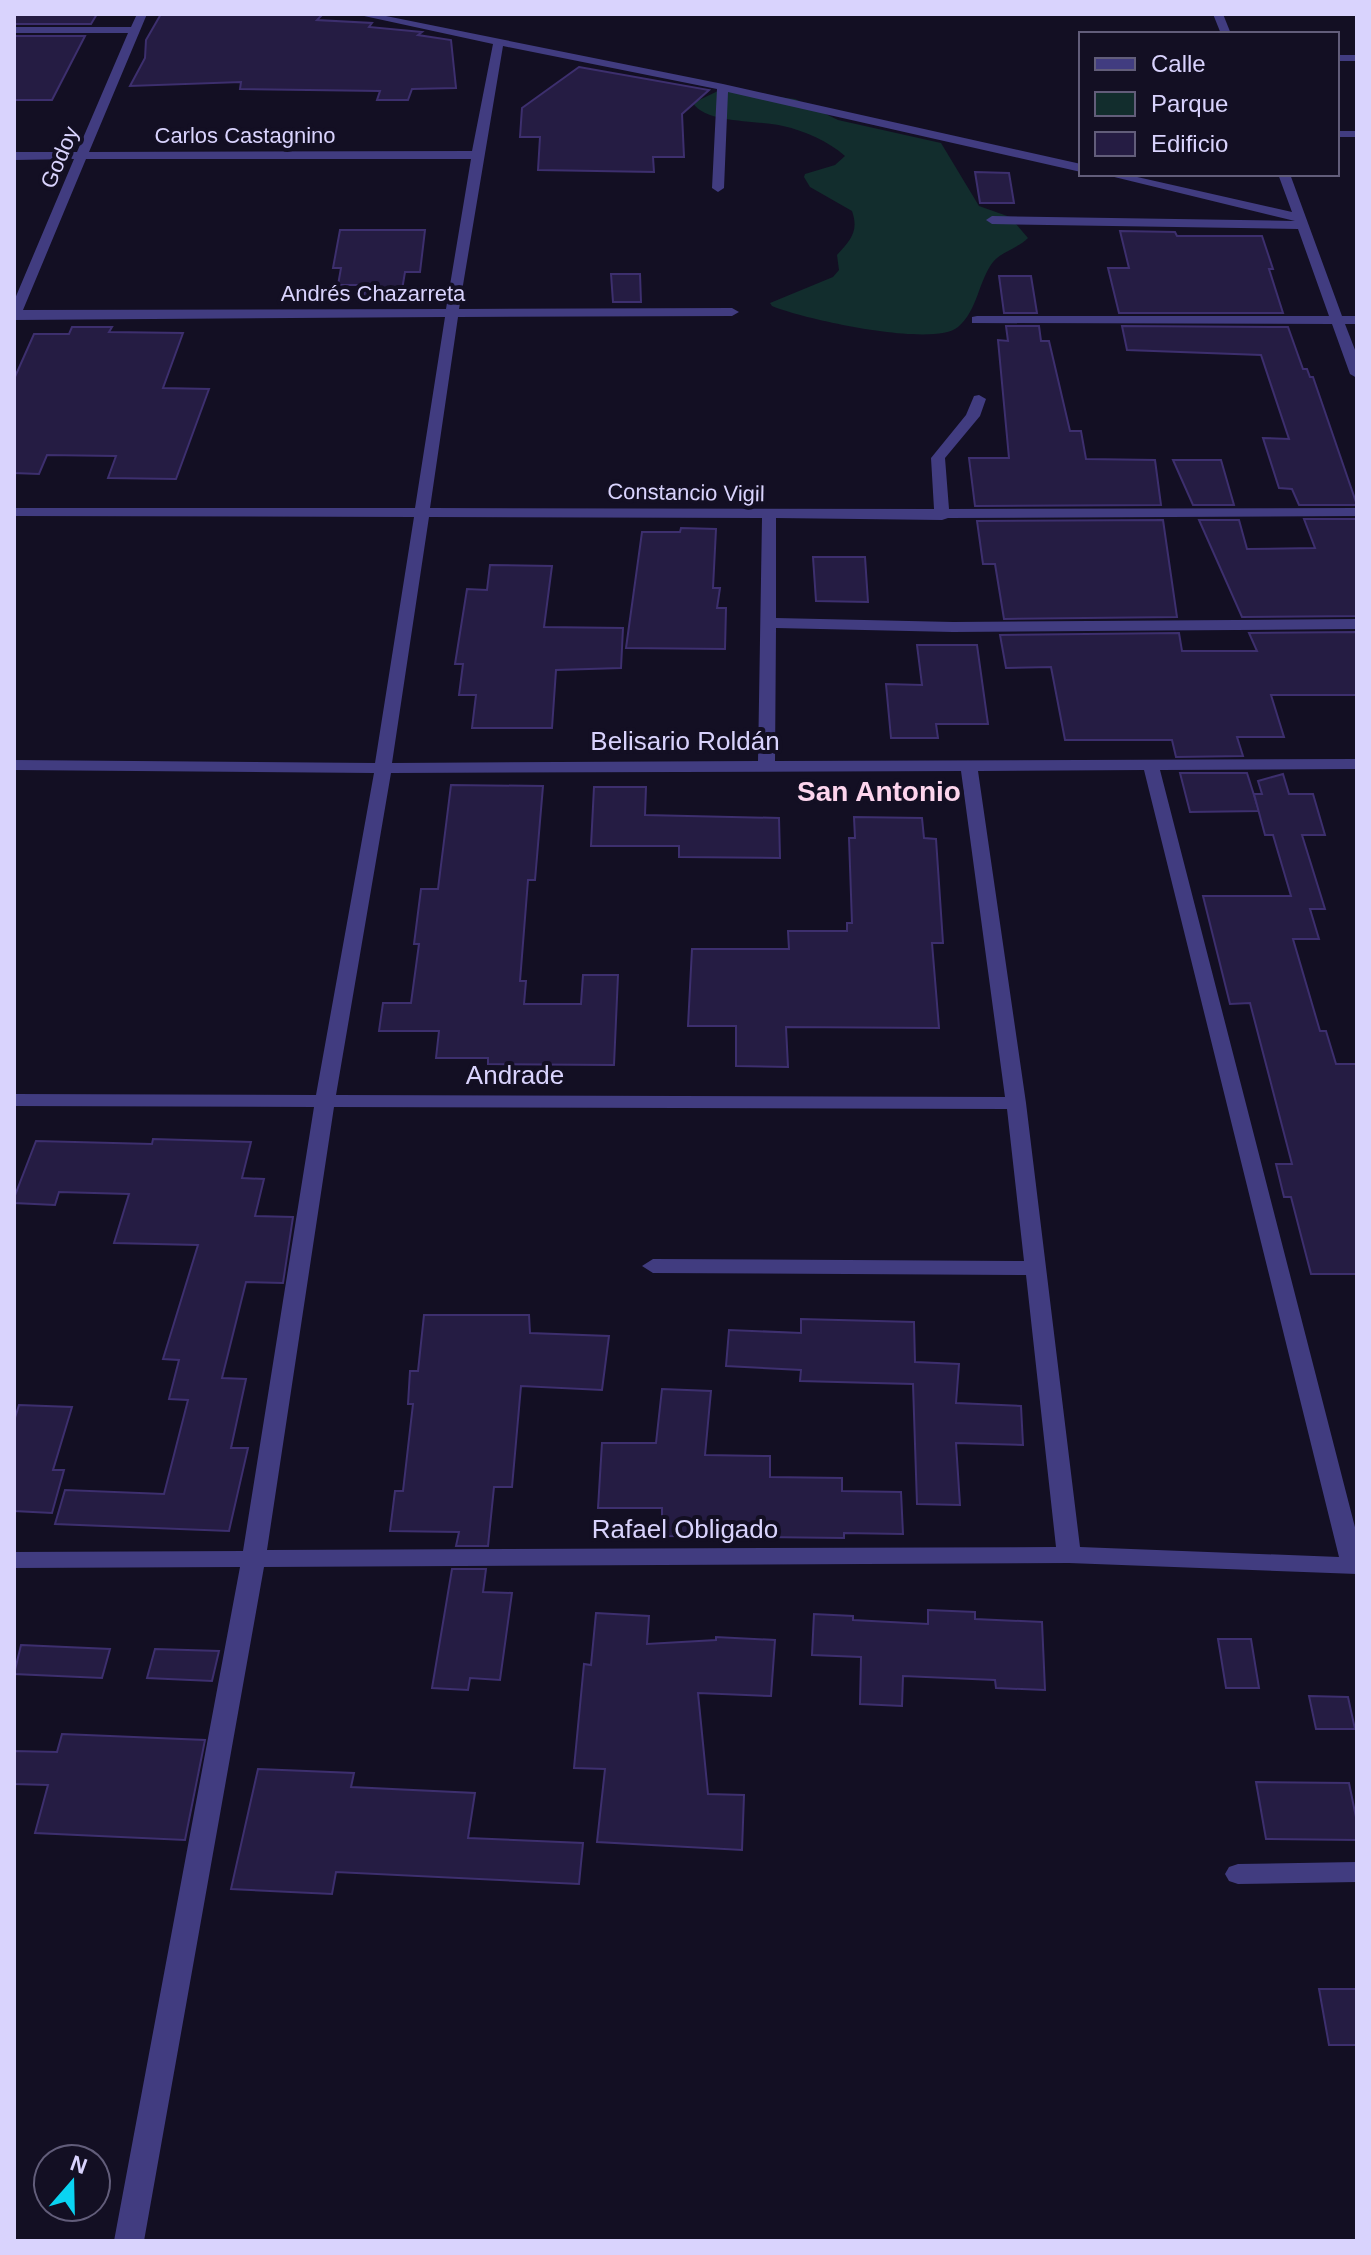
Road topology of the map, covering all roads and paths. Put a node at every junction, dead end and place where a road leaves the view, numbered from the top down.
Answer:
1 (142, 14) edge
2 (360, 14) edge
3 (14, 30) edge
4 (137, 30) junction
5 (499, 40) junction
6 (723, 87) junction
7 (81, 155) junction
8 (477, 155) junction
9 (14, 156) edge
10 (1079, 168) edge
11 (1116, 176) edge
12 (1285, 176) edge
13 (718, 188) dead end
14 (992, 220) dead end
15 (1299, 221) junction
16 (452, 312) junction
17 (732, 312) dead end
18 (14, 314) edge
19 (977, 320) dead end
20 (1335, 320) junction
21 (1357, 320) edge
22 (1357, 374) edge
23 (979, 399) dead end
24 (422, 511) junction
25 (14, 512) edge
26 (1357, 512) edge
27 (769, 515) junction
28 (942, 516) junction
29 (768, 623) junction
30 (1357, 624) edge
31 (969, 764) junction
32 (1357, 764) edge
33 (14, 765) edge
34 (1151, 766) junction
35 (766, 767) junction
36 (383, 768) junction
37 (14, 1100) edge
38 (325, 1100) junction
39 (1016, 1103) junction
40 (653, 1266) dead end
41 (1035, 1268) junction
42 (1069, 1555) junction
43 (254, 1558) junction
44 (14, 1560) edge
45 (1355, 1566) edge
46 (1357, 1872) edge
47 (1238, 1874) dead end
48 (129, 2241) edge

1 - 4 street, Godoy
2 - 5 street
3 - 4 street
4 - 7 street, Godoy
5 - 6 street
5 - 8 street
6 - 10 street
6 - 13 street
7 - 8 street, Carlos Castagnino
7 - 9 street, Carlos Castagnino
7 - 18 street, Godoy
8 - 16 street
11 - 15 street
12 - 15 street
14 - 15 street
15 - 20 street
16 - 17 street, Andrés Chazarreta
16 - 18 street, Andrés Chazarreta
16 - 24 street
19 - 20 street
20 - 21 street
20 - 22 street
23 - 28 street
24 - 25 street, Constancio Vigil
24 - 27 street, Constancio Vigil
24 - 36 street
26 - 28 street, Constancio Vigil
27 - 28 street, Constancio Vigil
27 - 29 street
29 - 30 street
29 - 35 street
31 - 34 street, Belisario Roldán
31 - 35 street, Belisario Roldán
31 - 39 street
32 - 34 street, Belisario Roldán
33 - 36 street, Belisario Roldán
34 - 45 street
35 - 36 street, Belisario Roldán
36 - 38 street
37 - 38 street, Andrade
38 - 39 street, Andrade
38 - 43 street
39 - 41 street
40 - 41 street
41 - 42 street
42 - 43 street, Rafael Obligado
42 - 45 street, Rafael Obligado
43 - 44 street, Rafael Obligado
43 - 48 street
46 - 47 street

